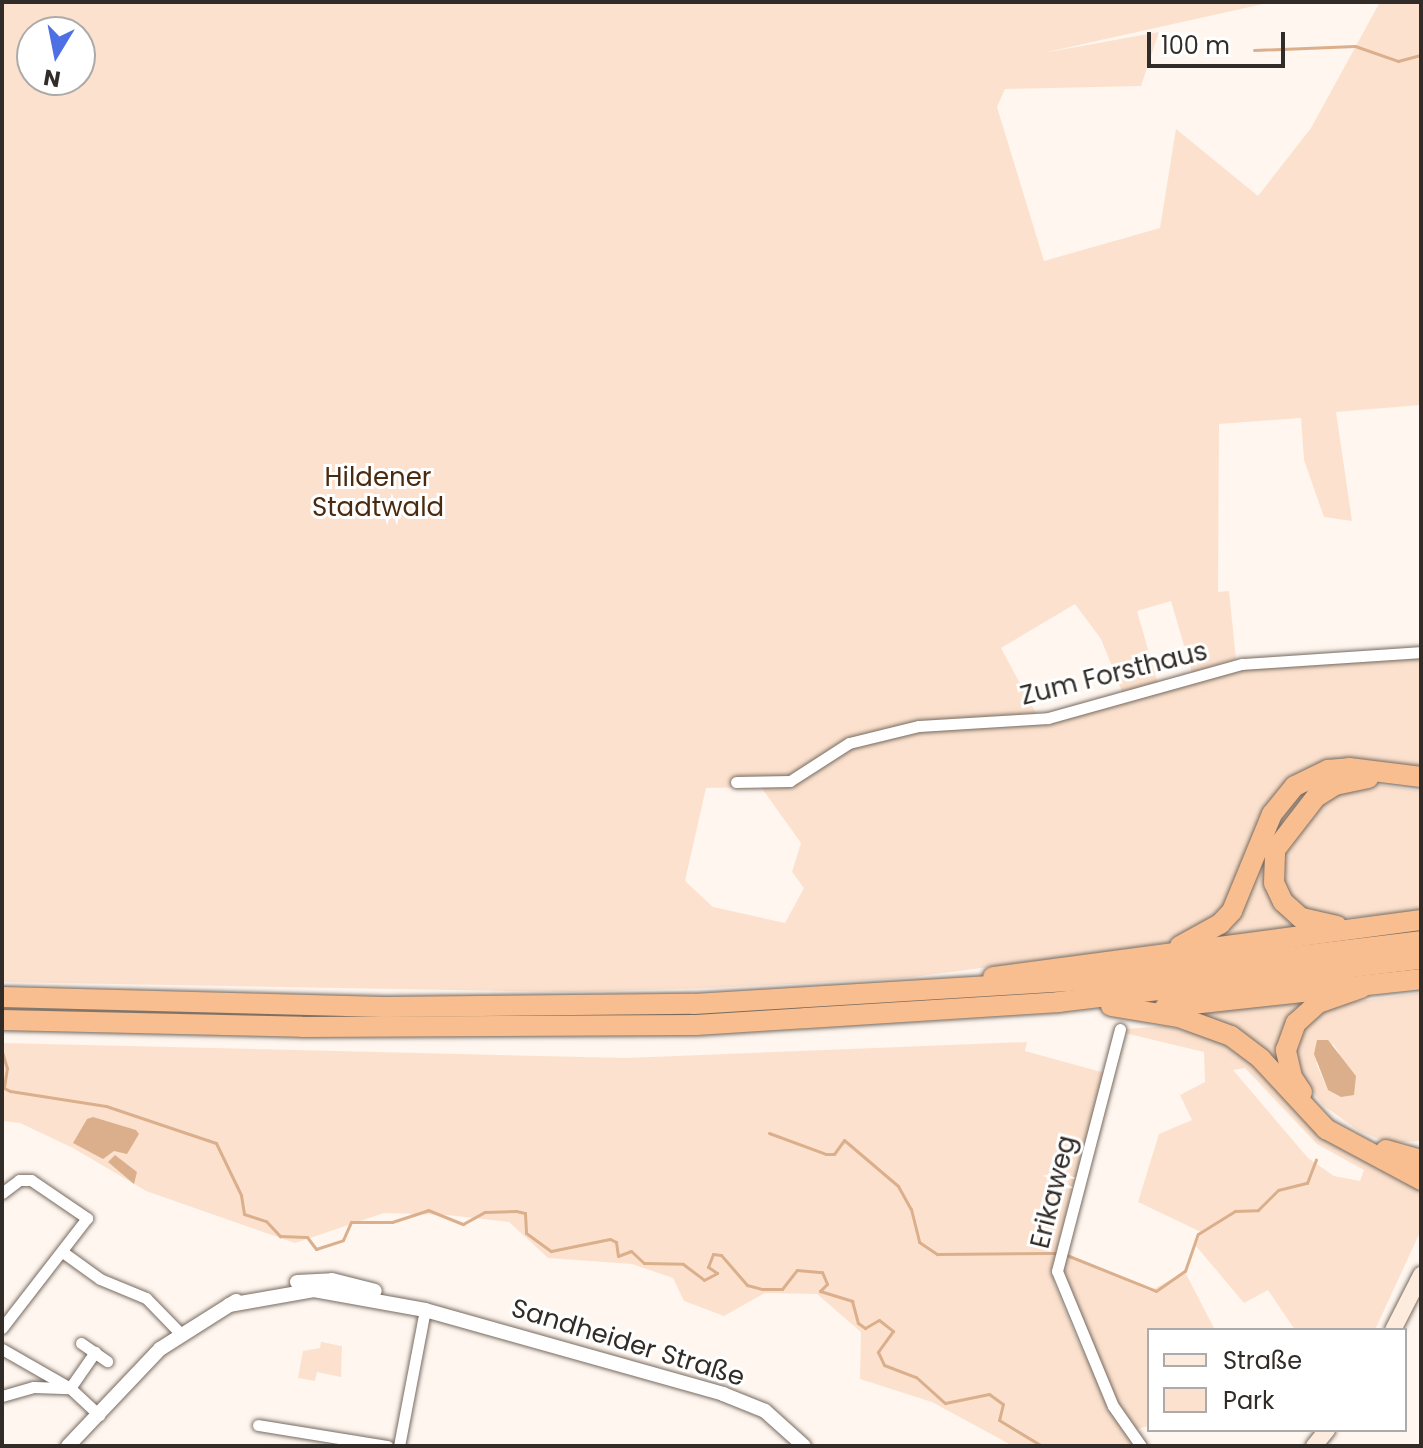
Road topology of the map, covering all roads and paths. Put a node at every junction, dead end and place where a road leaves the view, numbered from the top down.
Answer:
1 (1421, 652) edge
2 (1421, 777) edge
3 (736, 782) dead end
4 (1421, 785) edge
5 (1421, 920) edge
6 (1357, 930) junction
7 (1414, 940) edge
8 (1153, 955) junction
9 (1421, 959) edge
10 (1421, 979) edge
11 (1361, 988) junction
12 (951, 991) junction
13 (2, 997) edge
14 (1059, 1002) junction
15 (1145, 1009) junction
16 (2, 1020) edge
17 (1120, 1029) dead end
18 (1407, 1157) edge
19 (1421, 1170) edge
20 (1421, 1180) edge
21 (2, 1193) edge
22 (64, 1253) junction
23 (1421, 1275) edge
24 (425, 1310) junction
25 (2, 1328) edge
26 (1394, 1328) edge
27 (180, 1333) junction
28 (81, 1343) dead end
29 (2, 1349) edge
30 (95, 1352) junction
31 (107, 1361) dead end
32 (70, 1388) junction
33 (2, 1396) edge
34 (99, 1415) junction
35 (258, 1425) dead end
36 (68, 1446) edge
37 (387, 1446) edge
38 (399, 1446) edge
39 (804, 1446) edge
40 (1141, 1446) edge

1 - 3 street, Zum Forsthaus
2 - 8 highway
4 - 6 highway
5 - 6 highway
6 - 8 highway
7 - 12 highway
8 - 12 highway
9 - 14 highway
10 - 11 highway
11 - 15 highway
11 - 18 highway
12 - 13 highway
14 - 15 highway
14 - 16 highway
15 - 18 highway
17 - 40 street, Erikaweg
18 - 19 highway
18 - 20 highway
21 - 22 street
22 - 25 street
22 - 27 street
23 - 26 main road
24 - 27 street, Sandheider Straße
24 - 38 street
24 - 39 street, Sandheider Straße
27 - 34 street, Sandheider Straße
28 - 30 street
29 - 32 street
30 - 31 street
30 - 32 street
32 - 33 street
32 - 34 street
34 - 36 street, Sandheider Straße
35 - 37 street

